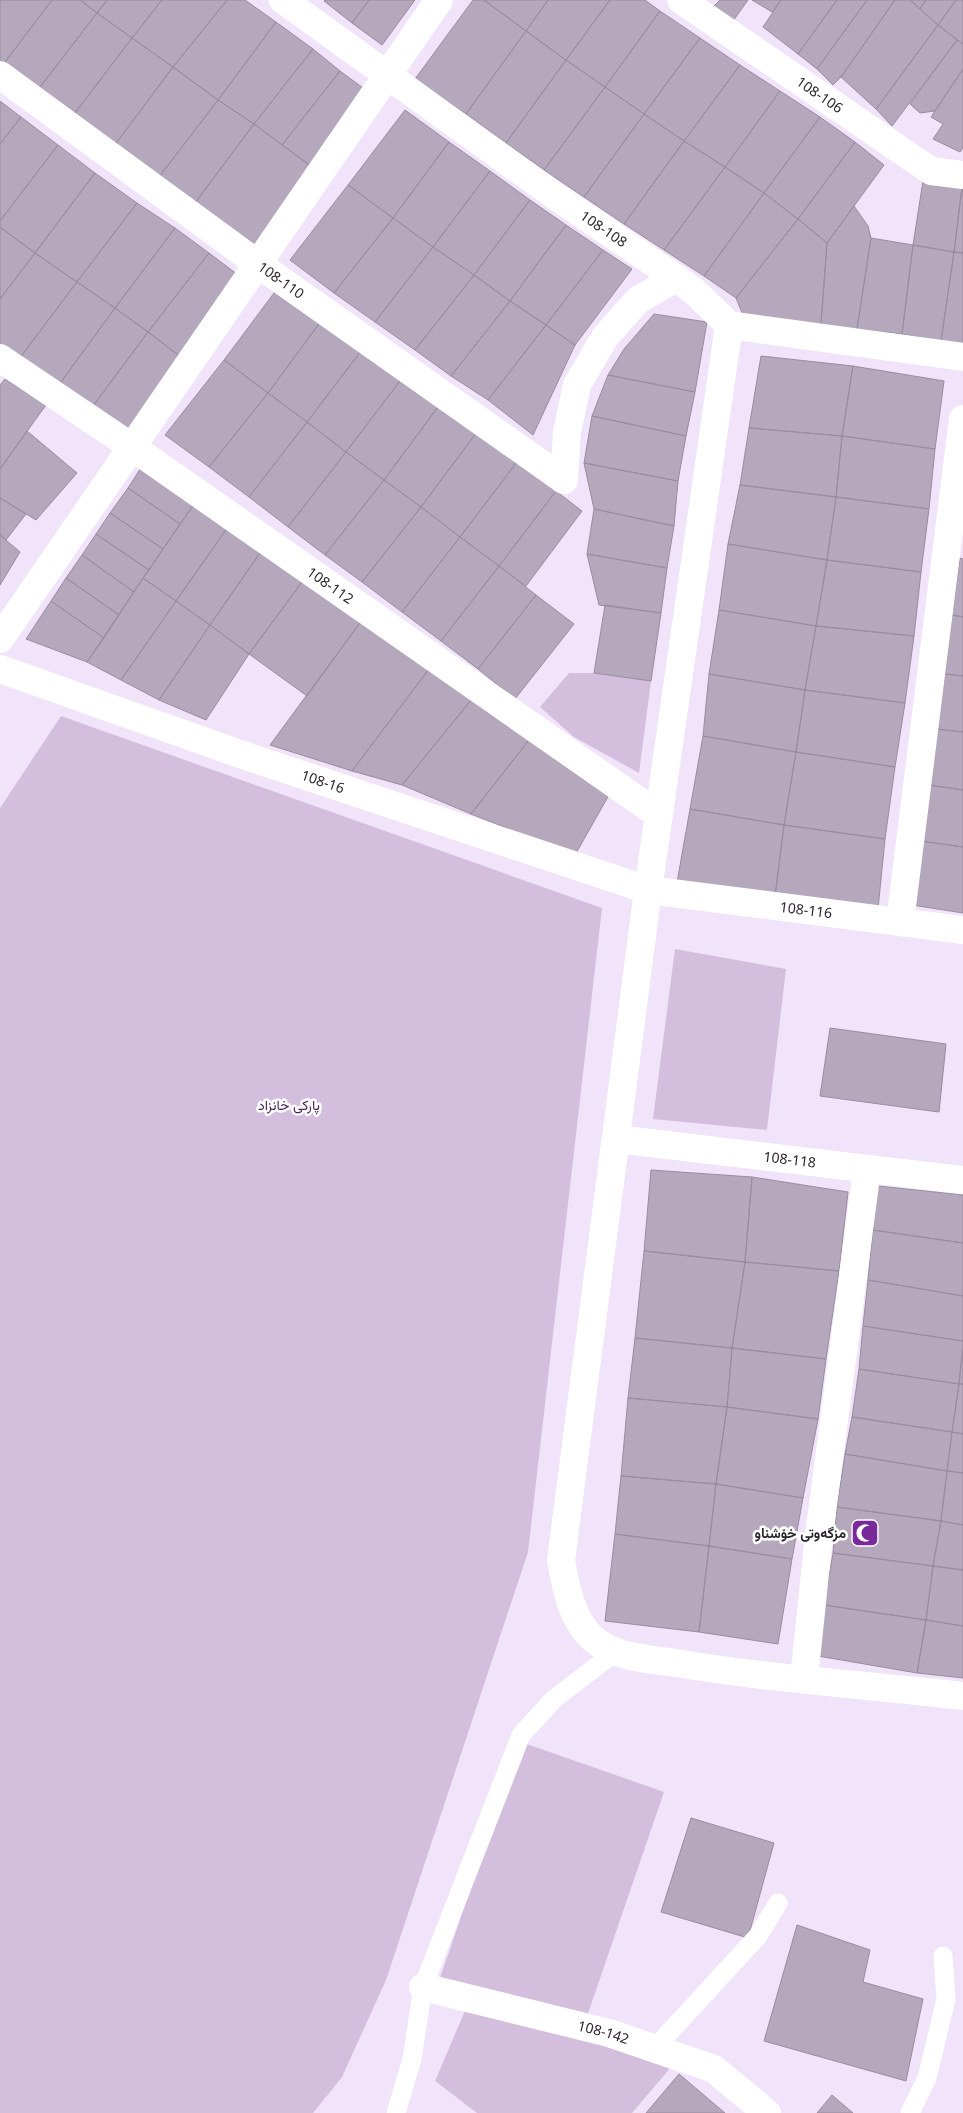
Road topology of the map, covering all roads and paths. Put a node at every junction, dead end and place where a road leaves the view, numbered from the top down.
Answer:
1 (284, 0) edge
2 (439, 0) edge
3 (681, 0) edge
4 (388, 74) junction
5 (0, 75) edge
6 (963, 175) edge
7 (258, 264) junction
8 (676, 278) junction
9 (729, 325) junction
10 (963, 357) edge
11 (0, 358) edge
12 (963, 419) edge
13 (132, 447) junction
14 (0, 639) edge
15 (0, 669) edge
16 (659, 815) junction
17 (648, 890) junction
18 (900, 922) junction
19 (963, 930) edge
20 (616, 1139) junction
21 (867, 1168) junction
22 (963, 1180) edge
23 (614, 1653) junction
24 (804, 1678) junction
25 (963, 1696) edge
26 (778, 1902) dead end
27 (943, 1956) dead end
28 (423, 1987) junction
29 (654, 2048) junction
30 (396, 2113) edge
31 (767, 2113) edge
32 (910, 2113) edge

1 - 4 street, 108-108
2 - 4 street
3 - 6 street, 108-106
4 - 7 street
4 - 8 street, 108-108
5 - 7 street, 108-110
7 - 8 street, 108-110
7 - 13 street
8 - 9 street, 108-108
9 - 10 street
9 - 16 street
11 - 13 street, 108-112
12 - 18 street
13 - 14 street
13 - 16 street, 108-112
15 - 17 street, 108-16
16 - 17 street
17 - 18 street, 108-116
17 - 20 street
18 - 19 street, 108-116
20 - 21 street, 108-118
20 - 23 street
21 - 22 street, 108-118
21 - 24 street
23 - 24 street
23 - 28 lane
24 - 25 street
26 - 29 lane
27 - 32 lane
28 - 29 street, 108-142
28 - 30 lane
29 - 31 street, 108-142

